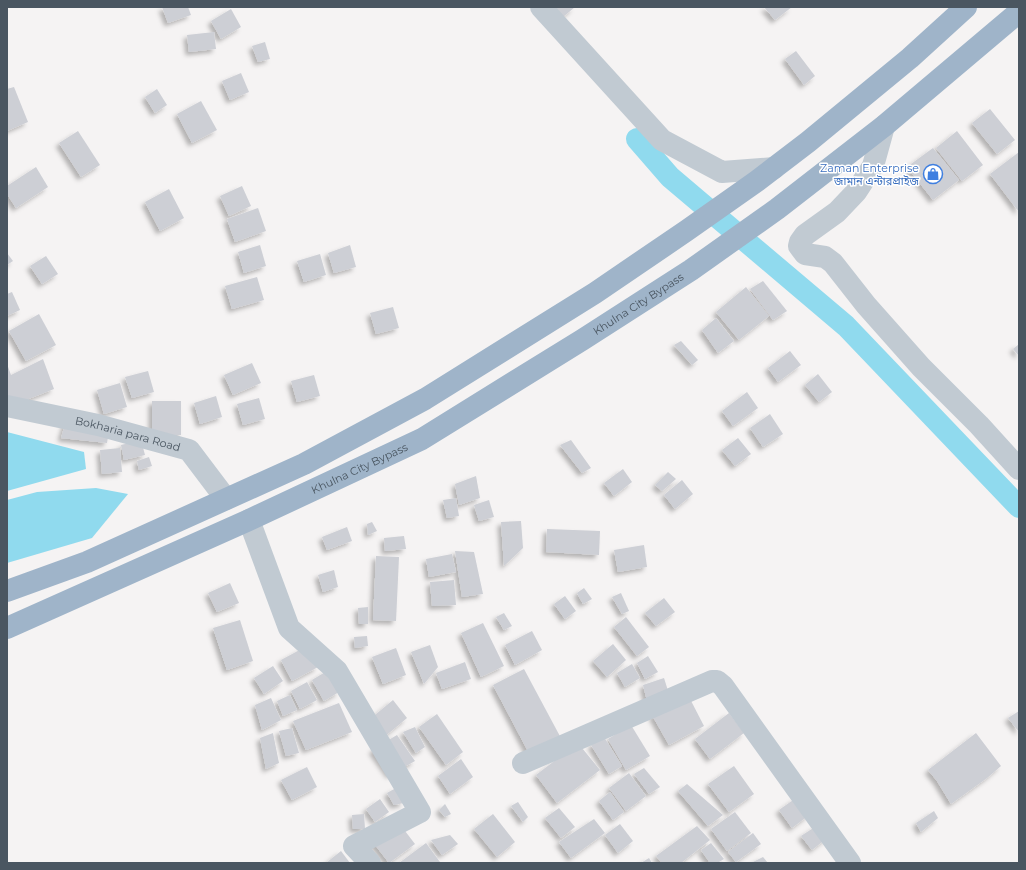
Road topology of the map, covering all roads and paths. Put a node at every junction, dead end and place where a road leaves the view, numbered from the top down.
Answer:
1 (541, 7) edge
2 (966, 7) edge
3 (1019, 12) edge
4 (884, 126) junction
5 (774, 168) junction
6 (7, 406) edge
7 (1016, 461) edge
8 (226, 499) junction
9 (249, 520) junction
10 (7, 591) edge
11 (7, 628) edge
12 (523, 763) dead end
13 (370, 863) edge
14 (850, 863) edge

1 - 5 street
2 - 5 highway
3 - 4 highway, Khulna City Bypass
4 - 7 street
4 - 9 highway, Khulna City Bypass
5 - 8 highway
6 - 8 street, Bokharia para Road
8 - 10 highway
9 - 11 highway, Khulna City Bypass
9 - 13 street
12 - 14 street

